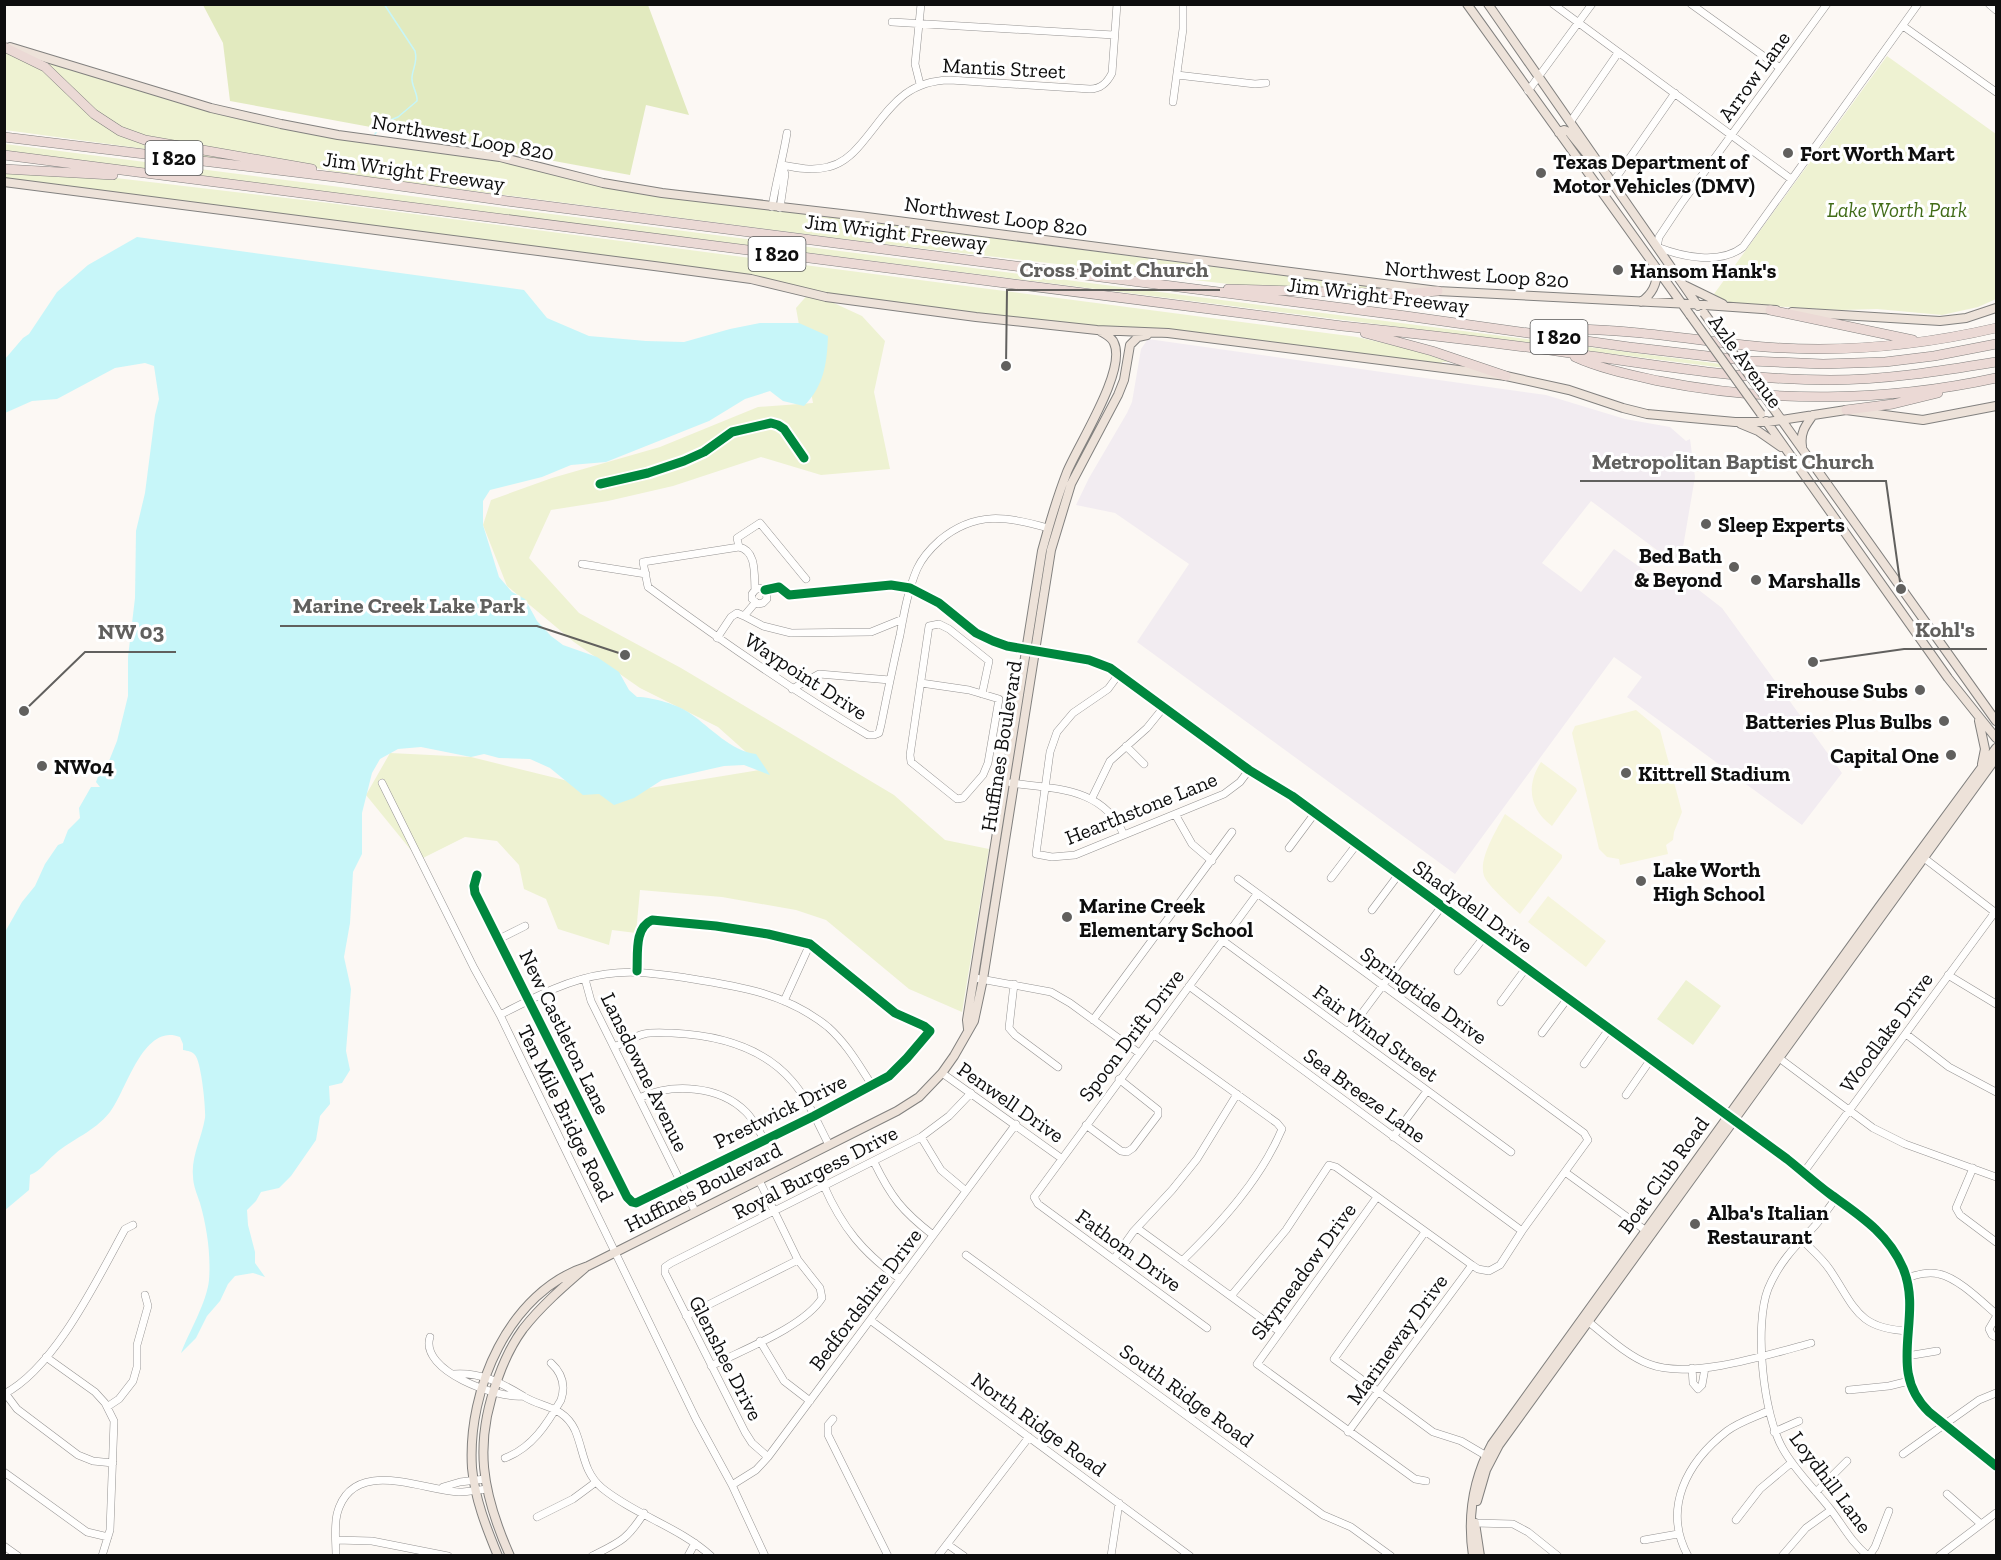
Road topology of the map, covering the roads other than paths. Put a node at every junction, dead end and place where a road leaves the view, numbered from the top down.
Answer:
1 (921, 4) edge
2 (1117, 4) edge
3 (1183, 4) edge
4 (1467, 4) edge
5 (1488, 4) edge
6 (1553, 4) edge
7 (1592, 4) edge
8 (1692, 4) edge
9 (1827, 4) edge
10 (1918, 4) edge
11 (1989, 4) edge
12 (1996, 10) edge
13 (1495, 15) junction
14 (892, 22) dead end
15 (919, 23) junction
16 (1578, 24) junction
17 (1903, 26) junction
18 (1482, 27) junction
19 (1114, 35) junction
20 (4, 46) edge
21 (1618, 53) junction
22 (1780, 68) junction
23 (1177, 75) junction
24 (1539, 77) junction
25 (1266, 83) dead end
26 (920, 84) junction
27 (1528, 91) junction
28 (1675, 93) junction
29 (1996, 93) edge
30 (1173, 102) dead end
31 (1570, 121) junction
32 (787, 133) dead end
33 (1559, 133) junction
34 (1731, 135) junction
35 (4, 137) edge
36 (4, 155) edge
37 (782, 165) junction
38 (4, 169) edge
39 (130, 171) junction
40 (343, 178) junction
41 (1791, 179) junction
42 (4, 182) edge
43 (1613, 182) junction
44 (776, 207) junction
45 (1657, 247) junction
46 (1644, 252) junction
47 (1657, 270) junction
48 (1682, 283) junction
49 (1172, 286) junction
50 (1438, 291) junction
51 (1641, 302) junction
52 (1682, 303) junction
53 (1697, 304) junction
54 (1732, 307) junction
55 (1996, 308) edge
56 (1770, 310) junction
57 (1342, 326) junction
58 (1996, 328) edge
59 (1097, 330) junction
60 (1168, 333) junction
61 (1525, 333) junction
62 (1922, 342) junction
63 (1996, 344) edge
64 (1568, 353) junction
65 (1996, 363) edge
66 (1506, 376) junction
67 (1996, 378) edge
68 (1971, 384) junction
69 (1996, 406) edge
70 (1846, 410) junction
71 (1099, 411) junction
72 (1813, 415) junction
73 (1108, 416) junction
74 (1782, 421) junction
75 (1735, 422) junction
76 (1768, 423) junction
77 (1803, 450) junction
78 (1789, 453) junction
79 (1052, 529) junction
80 (739, 547) junction
81 (582, 564) dead end
82 (646, 574) junction
83 (806, 579) dead end
84 (910, 588) junction
85 (755, 590) junction
86 (765, 590) junction
87 (756, 603) junction
88 (1917, 611) junction
89 (744, 616) junction
90 (903, 619) junction
91 (1906, 620) junction
92 (717, 638) junction
93 (1937, 639) junction
94 (1925, 647) junction
95 (1030, 649) junction
96 (1119, 674) junction
97 (890, 680) junction
98 (921, 683) junction
99 (792, 689) junction
100 (982, 694) junction
101 (1984, 704) junction
102 (1164, 707) junction
103 (1996, 712) edge
104 (1978, 718) junction
105 (1996, 720) edge
106 (1996, 738) edge
107 (1126, 746) junction
108 (1996, 748) edge
109 (1996, 758) edge
110 (1144, 764) dead end
111 (1996, 769) edge
112 (1249, 770) junction
113 (1983, 771) junction
114 (382, 783) dead end
115 (1010, 783) junction
116 (1045, 788) junction
117 (1092, 798) junction
118 (1315, 813) junction
119 (1175, 814) junction
120 (1232, 832) dead end
121 (1124, 834) junction
122 (1357, 844) junction
123 (1289, 848) dead end
124 (1924, 858) junction
125 (1212, 861) junction
126 (477, 874) dead end
127 (1399, 874) junction
128 (1331, 878) dead end
129 (1238, 879) dead end
130 (1257, 894) junction
131 (1442, 906) junction
132 (1372, 910) dead end
133 (1996, 913) edge
134 (525, 926) dead end
135 (1484, 937) junction
136 (499, 939) junction
137 (1222, 940) junction
138 (810, 944) junction
139 (1526, 968) junction
140 (637, 971) junction
141 (1458, 971) dead end
142 (1948, 975) junction
143 (585, 979) junction
144 (979, 979) junction
145 (1014, 984) junction
146 (1382, 985) junction
147 (1189, 986) junction
148 (1568, 998) junction
149 (529, 1000) junction
150 (784, 1001) junction
151 (1501, 1002) dead end
152 (1996, 1004) edge
153 (500, 1015) junction
154 (1093, 1020) junction
155 (1609, 1029) junction
156 (1348, 1032) junction
157 (1542, 1033) dead end
158 (1153, 1034) junction
159 (1906, 1034) junction
160 (614, 1047) junction
161 (1139, 1053) junction
162 (1651, 1059) junction
163 (1779, 1059) junction
164 (1584, 1064) dead end
165 (1058, 1067) dead end
166 (942, 1073) junction
167 (1119, 1079) junction
168 (872, 1085) junction
169 (1428, 1091) junction
170 (1996, 1092) edge
171 (971, 1094) junction
172 (1237, 1094) junction
173 (1626, 1095) dead end
174 (639, 1098) junction
175 (1849, 1112) junction
176 (814, 1116) junction
177 (1731, 1118) junction
178 (1016, 1124) junction
179 (1086, 1125) junction
180 (921, 1137) junction
181 (1393, 1137) junction
182 (764, 1139) junction
183 (829, 1145) junction
184 (1511, 1152) dead end
185 (1061, 1158) junction
186 (874, 1162) junction
187 (1973, 1168) junction
188 (1564, 1172) junction
189 (1804, 1172) junction
190 (1996, 1177) edge
191 (680, 1180) junction
192 (759, 1180) junction
193 (824, 1186) junction
194 (1675, 1190) junction
195 (966, 1191) junction
196 (1034, 1197) joint
197 (1377, 1197) junction
198 (1836, 1198) junction
199 (632, 1202) joint
200 (695, 1211) junction
201 (774, 1212) junction
202 (133, 1225) dead end
203 (1137, 1228) junction
204 (1645, 1230) junction
205 (1521, 1231) junction
206 (1425, 1232) junction
207 (933, 1235) junction
208 (1801, 1239) junction
209 (1996, 1242) edge
210 (616, 1251) junction
211 (1638, 1254) junction
212 (966, 1256) dead end
213 (1114, 1259) junction
214 (798, 1260) junction
215 (1182, 1261) junction
216 (1472, 1265) junction
217 (588, 1266) junction
218 (665, 1267) joint
219 (1906, 1278) junction
220 (900, 1279) junction
221 (145, 1295) dead end
222 (1231, 1296) junction
223 (1996, 1315) edge
224 (686, 1316) junction
225 (870, 1320) junction
226 (1586, 1320) junction
227 (1208, 1328) dead end
228 (1909, 1330) junction
229 (1280, 1332) junction
230 (430, 1337) dead end
231 (1996, 1337) edge
232 (760, 1341) junction
233 (1810, 1343) dead end
234 (1937, 1351) dead end
235 (1763, 1356) junction
236 (1907, 1356) junction
237 (46, 1357) junction
238 (551, 1363) dead end
239 (711, 1366) junction
240 (1692, 1368) junction
241 (1705, 1368) junction
242 (454, 1374) junction
243 (486, 1378) junction
244 (1909, 1381) junction
245 (496, 1382) junction
246 (482, 1388) junction
247 (1849, 1390) dead end
248 (493, 1392) junction
249 (1378, 1392) junction
250 (1996, 1393) edge
251 (5, 1394) edge
252 (523, 1396) junction
253 (810, 1401) junction
254 (107, 1407) junction
255 (556, 1409) junction
256 (1768, 1411) junction
257 (833, 1419) dead end
258 (1798, 1421) dead end
259 (1944, 1425) junction
260 (1348, 1432) junction
261 (1774, 1432) junction
262 (1029, 1437) junction
263 (1904, 1454) dead end
264 (768, 1457) junction
265 (1488, 1457) junction
266 (505, 1458) dead end
267 (1846, 1461) dead end
268 (113, 1463) junction
269 (1791, 1463) junction
270 (1996, 1466) edge
271 (4, 1472) edge
272 (485, 1479) junction
273 (474, 1481) junction
274 (1426, 1481) dead end
275 (596, 1482) junction
276 (732, 1485) junction
277 (441, 1488) junction
278 (487, 1489) junction
279 (476, 1491) junction
280 (1816, 1492) junction
281 (1947, 1494) dead end
282 (1119, 1503) junction
283 (1831, 1510) junction
284 (1889, 1511) dead end
285 (644, 1513) junction
286 (1996, 1513) edge
287 (537, 1517) dead end
288 (1736, 1520) dead end
289 (1475, 1523) junction
290 (1981, 1524) junction
291 (1678, 1534) junction
292 (108, 1537) junction
293 (336, 1540) junction
294 (1644, 1540) dead end
295 (695, 1543) junction
296 (947, 1544) junction
297 (4, 1546) edge
298 (18, 1556) edge
299 (102, 1556) edge
300 (336, 1556) edge
301 (448, 1556) edge
302 (498, 1556) edge
303 (510, 1556) edge
304 (592, 1556) edge
305 (688, 1556) edge
306 (711, 1556) edge
307 (765, 1556) edge
308 (888, 1556) edge
309 (938, 1556) edge
310 (964, 1556) edge
311 (1111, 1556) edge
312 (1190, 1556) edge
313 (1391, 1556) edge
314 (1473, 1556) edge
315 (1480, 1556) edge
316 (1558, 1556) edge
317 (1688, 1556) edge
318 (1782, 1556) edge
319 (1869, 1556) edge
320 (1940, 1556) edge

1 - 15 street
2 - 19 street, Mantis Street
3 - 23 street
4 - 18 main road, Azle Avenue
5 - 13 main road, Azle Avenue
6 - 16 street
7 - 16 street
8 - 22 street
9 - 22 street, Arrow Lane
10 - 17 street
11 - 12 street
13 - 18 main road
13 - 24 main road, Azle Avenue
14 - 15 street
15 - 19 street
15 - 26 street
16 - 21 street
16 - 24 street
17 - 29 street
17 - 41 street
18 - 27 main road, Azle Avenue
19 - 26 street, Mantis Street
20 - 40 highway
20 - 44 main road, Northwest Loop 820
21 - 28 street
21 - 31 street
22 - 34 street, Arrow Lane
23 - 25 street
23 - 30 street
24 - 27 street
24 - 31 main road, Azle Avenue
26 - 37 street, Mantis Street
27 - 33 main road, Azle Avenue
28 - 34 street
28 - 43 street
31 - 43 main road, Azle Avenue
32 - 37 street
33 - 43 main road
33 - 46 main road, Azle Avenue
34 - 41 street
34 - 45 street, Arrow Lane
35 - 40 highway, Jim Wright Freeway / I 820
36 - 39 highway, Jim Wright Freeway / I 820
37 - 44 street
38 - 39 highway
39 - 57 highway, Jim Wright Freeway / I 820
40 - 49 highway, Jim Wright Freeway / I 820
41 - 45 street
42 - 59 main road
43 - 45 main road, Azle Avenue
44 - 50 main road, Northwest Loop 820
45 - 46 street
45 - 48 main road, Azle Avenue
46 - 47 main road, Azle Avenue
47 - 51 main road
47 - 52 main road, Azle Avenue
48 - 53 main road, Azle Avenue
48 - 54 main road
49 - 50 highway
49 - 61 highway, Jim Wright Freeway / I 820
50 - 51 main road, Northwest Loop 820
51 - 52 main road, Northwest Loop 820
52 - 53 main road, Northwest Loop 820
52 - 76 main road, Azle Avenue, bridge
53 - 54 main road, Northwest Loop 820
53 - 74 main road, Azle Avenue, bridge
54 - 56 main road, Northwest Loop 820
55 - 56 main road, Northwest Loop 820
56 - 62 highway
57 - 64 highway, Jim Wright Freeway / I 820
57 - 66 highway
58 - 62 highway
59 - 60 main road
59 - 71 main road, Huffines Boulevard
60 - 66 main road
60 - 73 main road, Huffines Boulevard
61 - 62 highway
61 - 63 highway, Jim Wright Freeway / I 820
64 - 65 highway, Jim Wright Freeway / I 820
64 - 68 highway
66 - 75 main road
67 - 68 highway
68 - 70 highway
69 - 70 main road
70 - 72 main road
71 - 73 main road
71 - 79 main road, Huffines Boulevard
72 - 74 main road
72 - 77 main road
73 - 79 main road, Huffines Boulevard
74 - 76 main road
74 - 77 main road, Azle Avenue
75 - 76 main road
75 - 78 main road
76 - 78 main road, Azle Avenue
77 - 88 main road, Azle Avenue
78 - 91 main road, Azle Avenue
79 - 84 street, Waypoint Drive
79 - 95 main road, Huffines Boulevard
80 - 82 street, Waypoint Drive
80 - 83 street
80 - 85 street
81 - 82 street
82 - 92 street, Waypoint Drive
84 - 86 street, Shadydell Drive
84 - 90 street, Waypoint Drive
84 - 95 street, Shadydell Drive
85 - 86 street
85 - 87 street
86 - 87 street
87 - 89 street
88 - 91 main road
88 - 93 main road, Azle Avenue
89 - 90 street
89 - 92 street
90 - 97 street, Waypoint Drive
91 - 94 main road, Azle Avenue
92 - 99 street, Waypoint Drive
93 - 94 main road
93 - 101 main road, Azle Avenue
94 - 104 main road, Azle Avenue
95 - 96 street, Shadydell Drive
95 - 115 main road, Huffines Boulevard
96 - 102 street, Shadydell Drive
96 - 116 street
97 - 99 street
97 - 99 street, Waypoint Drive
98 - 100 street
98 - 100 street
98 - 100 street, Huffines Boulevard
101 - 103 main road, Azle Avenue
101 - 105 main road, Azle Avenue
102 - 107 street
102 - 112 street, Shadydell Drive
104 - 106 main road, Azle Avenue
104 - 113 main road
107 - 110 street
107 - 117 street
108 - 113 main road, Boat Club Road
109 - 113 main road, Boat Club Road
111 - 113 main road
112 - 118 street, Shadydell Drive
112 - 119 street, Hearthstone Lane
113 - 124 main road, Boat Club Road
113 - 177 main road, Boat Club Road
114 - 153 street, Ten Mile Bridge Road
115 - 116 street
115 - 144 main road, Huffines Boulevard
116 - 117 street
116 - 121 street, Hearthstone Lane
117 - 121 street
118 - 122 street, Shadydell Drive
118 - 123 street
119 - 121 street, Hearthstone Lane
119 - 125 street
120 - 125 street
122 - 127 street, Shadydell Drive
122 - 128 street
124 - 133 street
124 - 163 main road, Boat Club Road
125 - 154 street
126 - 136 street, New Castleton Lane
127 - 131 street, Shadydell Drive
127 - 132 street
129 - 130 street, Springtide Drive
130 - 137 street, Spoon Drift Drive
130 - 146 street, Springtide Drive
131 - 135 street, Shadydell Drive
131 - 146 street
133 - 142 street, Woodlake Drive
134 - 136 street
135 - 139 street, Shadydell Drive
135 - 141 street
136 - 149 street, New Castleton Lane
137 - 147 street, Spoon Drift Drive
137 - 156 street, Fair Wind Street
138 - 140 street
138 - 150 street
138 - 168 street, Prestwick Drive
139 - 148 street, Shadydell Drive
139 - 151 street
140 - 143 street
140 - 150 street
142 - 152 street
142 - 159 street, Woodlake Drive
143 - 149 street
143 - 160 street, Lansdowne Avenue
144 - 145 street
144 - 166 main road, Huffines Boulevard
145 - 154 street
145 - 165 street
146 - 156 street
146 - 188 street, Springtide Drive
147 - 158 street, Spoon Drift Drive
147 - 181 street, Sea Breeze Lane
148 - 155 street, Shadydell Drive
148 - 157 street
149 - 153 street
149 - 199 street, New Castleton Lane
150 - 168 street
153 - 210 street, Ten Mile Bridge Road
154 - 161 street
155 - 162 street, Shadydell Drive
155 - 164 street
156 - 169 street, Fair Wind Street
158 - 161 street, Spoon Drift Drive
158 - 172 street
159 - 170 street
159 - 175 street, Woodlake Drive
160 - 174 street, Lansdowne Avenue
160 - 176 street
161 - 167 street, Spoon Drift Drive
162 - 173 street
162 - 177 street, Shadydell Drive
163 - 175 street
163 - 177 main road, Boat Club Road
166 - 171 street, Penwell Drive
166 - 183 main road, Huffines Boulevard
167 - 179 street, Spoon Drift Drive
167 - 179 street
168 - 176 street, Prestwick Drive
169 - 181 street
169 - 184 street, Fair Wind Street
171 - 178 street, Penwell Drive
171 - 180 street, Royal Burgess Drive
172 - 203 street
172 - 215 street
174 - 182 street
174 - 191 street, Lansdowne Avenue
175 - 187 street
175 - 189 street, Woodlake Drive
176 - 182 street, Prestwick Drive
176 - 183 street
177 - 189 street, Shadydell Drive
177 - 194 main road, Boat Club Road
177 - 211 main road, Boat Club Road
178 - 185 street, Penwell Drive
178 - 195 street, Bedfordshire Drive
179 - 185 street, Spoon Drift Drive
180 - 186 street, Royal Burgess Drive
180 - 195 street
181 - 205 street, Sea Breeze Lane
182 - 191 street, Prestwick Drive
183 - 192 main road, Huffines Boulevard
185 - 196 street, Spoon Drift Drive
186 - 193 street, Royal Burgess Drive
186 - 207 street
187 - 190 street
187 - 209 street
188 - 204 street
188 - 205 street
189 - 198 street, Shadydell Drive
191 - 199 street, Prestwick Drive
191 - 200 street, Lansdowne Avenue
192 - 200 main road, Huffines Boulevard
192 - 201 street
193 - 201 street, Royal Burgess Drive
193 - 220 street
194 - 204 main road, Boat Club Road
194 - 211 main road
195 - 207 street, Bedfordshire Drive
196 - 213 street, Fathom Drive
197 - 206 street
197 - 222 street
197 - 229 street, Skymeadow Drive
198 - 208 street, Loydhill Lane
198 - 219 street, Shadydell Drive
200 - 210 main road, Huffines Boulevard
201 - 214 street
201 - 218 street, Royal Burgess Drive
202 - 237 street
203 - 213 street
203 - 215 street
204 - 226 main road, Boat Club Road
205 - 216 street
206 - 216 street
206 - 249 street
207 - 220 street, Bedfordshire Drive
208 - 228 street
208 - 235 street, Loydhill Lane
210 - 217 main road, Huffines Boulevard
210 - 276 street, Ten Mile Bridge Road
211 - 226 main road, Boat Club Road
212 - 313 street, South Ridge Road
213 - 227 street, Fathom Drive
214 - 224 street
214 - 232 street
215 - 222 street
216 - 249 street, Marineway Drive
217 - 243 main road, Huffines Boulevard
217 - 245 main road, Huffines Boulevard
218 - 224 street, Glenshee Drive
219 - 223 street
219 - 228 street, Shadydell Drive
220 - 225 street, Bedfordshire Drive
221 - 254 street
222 - 229 street
223 - 231 street
224 - 239 street, Glenshee Drive
225 - 253 street, Bedfordshire Drive
225 - 262 street, North Ridge Road
226 - 240 street
226 - 265 main road, Boat Club Road
228 - 236 street, Shadydell Drive
229 - 260 street, Skymeadow Drive
230 - 242 street
232 - 239 street
232 - 253 street
233 - 235 street
234 - 236 street
235 - 241 street
235 - 256 street, Loydhill Lane
236 - 244 street, Shadydell Drive
237 - 251 street
237 - 254 street
238 - 255 street
239 - 264 street, Glenshee Drive
240 - 241 street
240 - 241 street
242 - 243 street
242 - 246 street
243 - 245 street
243 - 246 main road, Huffines Boulevard
244 - 247 street
244 - 259 street, Shadydell Drive
245 - 248 main road, Huffines Boulevard
245 - 252 street
246 - 248 street
246 - 273 main road, Huffines Boulevard
248 - 252 street
248 - 272 main road, Huffines Boulevard
249 - 260 street, Marineway Drive
249 - 265 street
250 - 259 street
251 - 268 street
252 - 255 street
253 - 264 street, Bedfordshire Drive
254 - 268 street
255 - 266 street
255 - 275 street
256 - 261 street, Loydhill Lane
256 - 291 street
257 - 308 street
258 - 261 street
259 - 263 street
259 - 270 street, Shadydell Drive
260 - 274 street
261 - 269 street, Loydhill Lane
262 - 282 street, North Ridge Road
262 - 296 street
264 - 276 street, Bedfordshire Drive
265 - 289 main road, Boat Club Road
265 - 314 main road, Boat Club Road
267 - 280 street
268 - 292 street
269 - 280 street, Loydhill Lane
269 - 288 street
271 - 292 street
272 - 273 street
272 - 278 main road, Huffines Boulevard
273 - 277 street
273 - 279 main road, Huffines Boulevard
275 - 285 street
275 - 287 street
276 - 307 street, Ten Mile Bridge Road
277 - 279 street
277 - 293 street
278 - 279 street
278 - 303 main road, Huffines Boulevard
279 - 302 main road, Huffines Boulevard
280 - 283 street, Loydhill Lane
281 - 290 street
282 - 311 street
282 - 312 street, North Ridge Road
283 - 318 street
283 - 319 street, Loydhill Lane
284 - 319 street
285 - 295 street
285 - 304 street
286 - 290 street
289 - 315 main road, Boat Club Road
289 - 316 street
290 - 320 street
291 - 294 street
291 - 317 street
292 - 299 street
293 - 300 street
293 - 301 street
295 - 305 street
295 - 306 street
296 - 309 street
296 - 310 street
297 - 298 street

